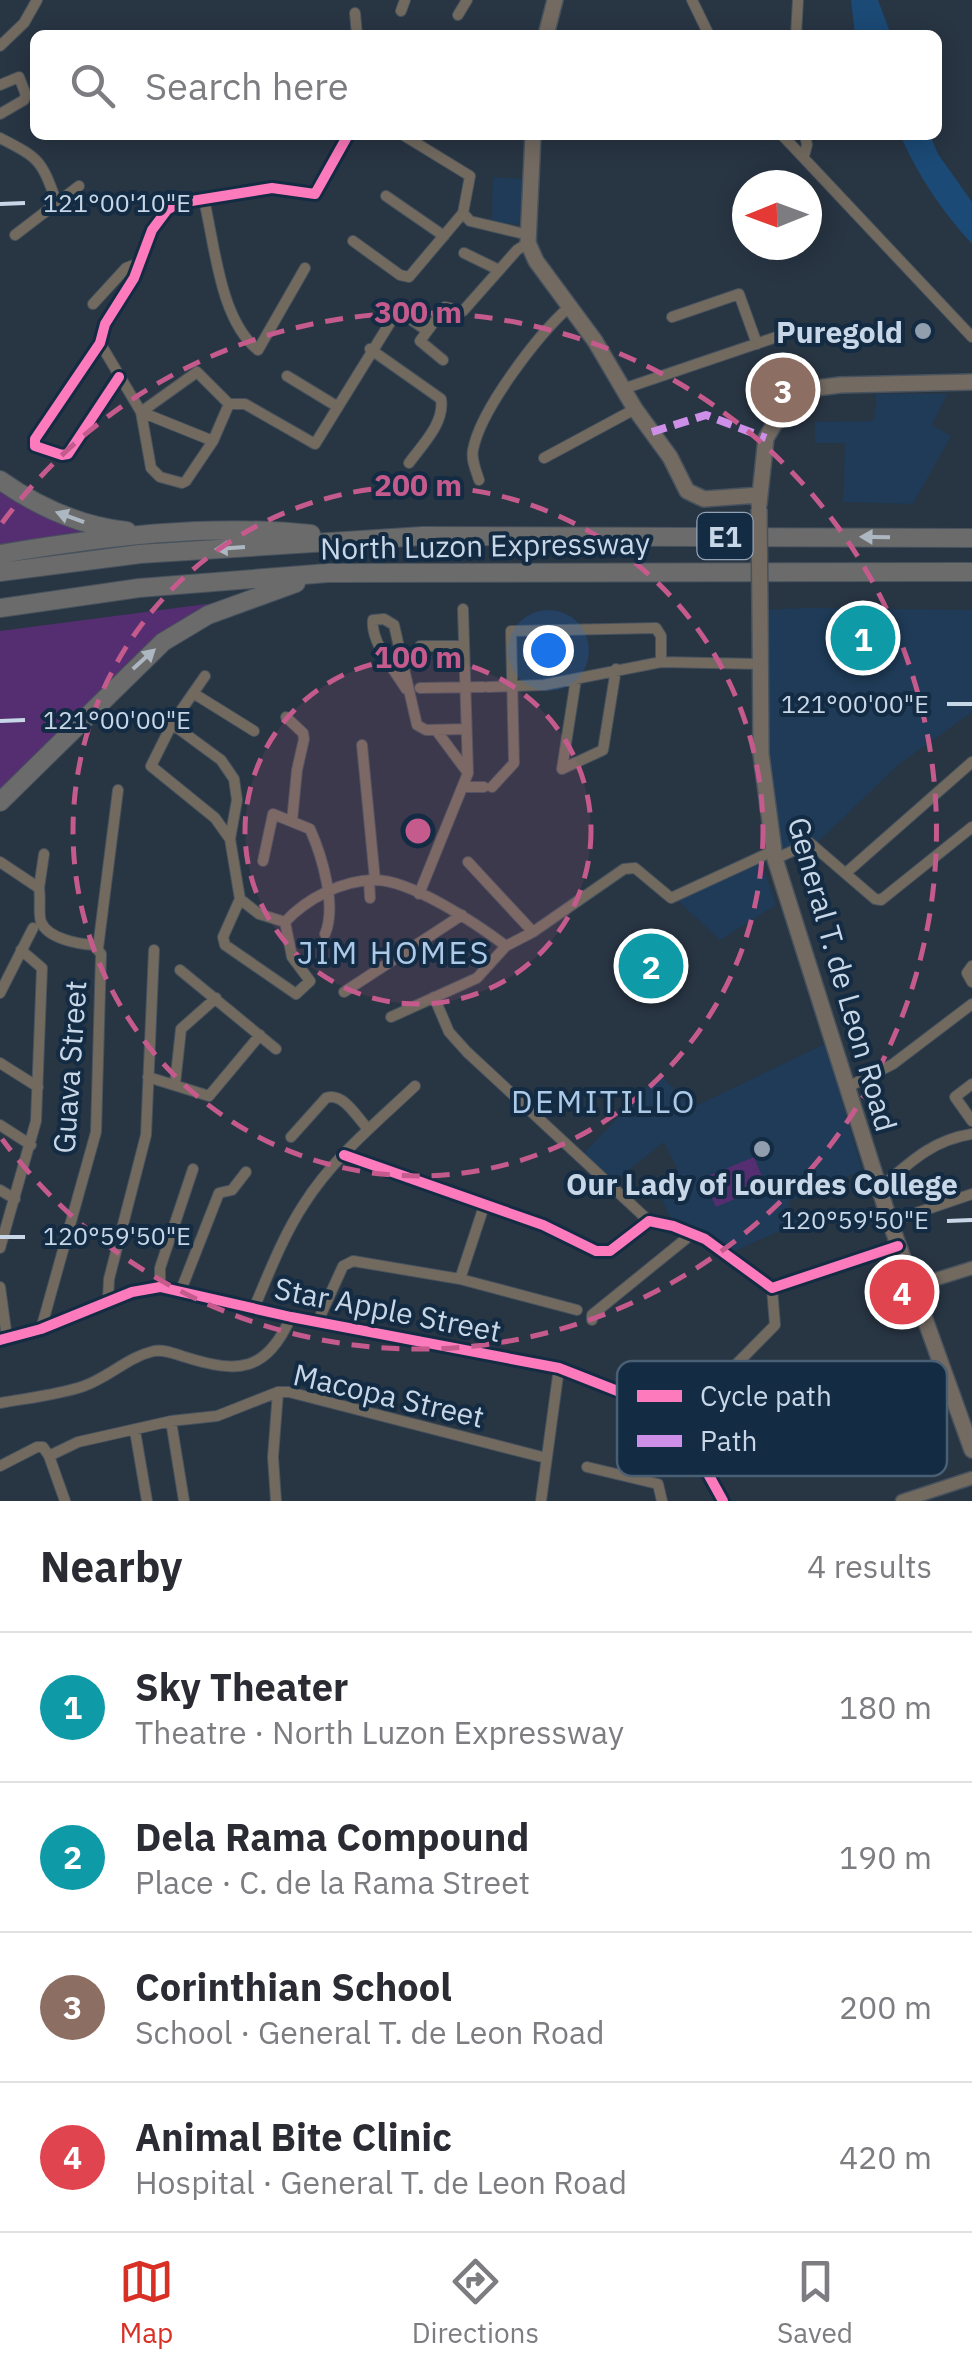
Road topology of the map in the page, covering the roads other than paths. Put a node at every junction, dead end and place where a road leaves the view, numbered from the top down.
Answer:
1 (37, 0) edge
2 (467, 0) edge
3 (555, 0) edge
4 (694, 0) edge
5 (798, 0) edge
6 (355, 13) dead end
7 (458, 15) dead end
8 (357, 30) edge
9 (547, 30) edge
10 (706, 30) edge
11 (796, 30) edge
12 (0, 46) edge
13 (0, 84) edge
14 (30, 95) edge
15 (30, 97) edge
16 (0, 114) edge
17 (0, 138) edge
18 (345, 140) edge
19 (412, 140) edge
20 (532, 140) edge
21 (787, 140) edge
22 (806, 140) edge
23 (804, 156) junction
24 (79, 186) dead end
25 (386, 196) dead end
26 (204, 200) junction
27 (57, 204) junction
28 (462, 213) junction
29 (14, 236) dead end
30 (444, 236) junction
31 (529, 239) junction
32 (354, 241) dead end
33 (464, 253) dead end
34 (138, 263) junction
35 (305, 268) dead end
36 (499, 270) junction
37 (92, 304) dead end
38 (568, 308) junction
39 (672, 316) dead end
40 (426, 330) junction
41 (797, 330) dead end
42 (972, 338) edge
43 (100, 344) junction
44 (757, 344) junction
45 (370, 349) junction
46 (443, 360) dead end
47 (118, 376) junction
48 (288, 376) dead end
49 (972, 382) edge
50 (624, 389) junction
51 (229, 404) junction
52 (338, 408) junction
53 (634, 408) junction
54 (141, 412) junction
55 (213, 441) junction
56 (544, 458) dead end
57 (409, 463) dead end
58 (0, 480) edge
59 (479, 480) dead end
60 (759, 502) junction
61 (148, 534) junction
62 (972, 538) edge
63 (362, 539) junction
64 (0, 554) edge
65 (0, 572) edge
66 (328, 572) junction
67 (972, 572) edge
68 (73, 599) junction
69 (0, 608) edge
70 (463, 609) dead end
71 (0, 618) edge
72 (420, 646) dead end
73 (464, 646) junction
74 (661, 662) junction
75 (760, 664) junction
76 (616, 669) junction
77 (205, 676) dead end
78 (576, 679) junction
79 (512, 686) junction
80 (420, 688) dead end
81 (465, 688) junction
82 (406, 689) junction
83 (193, 693) junction
84 (286, 717) dead end
85 (172, 724) junction
86 (466, 728) junction
87 (436, 730) junction
88 (254, 731) dead end
89 (362, 745) dead end
90 (972, 762) edge
91 (468, 773) junction
92 (466, 787) junction
93 (118, 790) dead end
94 (0, 802) edge
95 (292, 821) junction
96 (972, 827) edge
97 (230, 839) junction
98 (44, 854) dead end
99 (774, 855) junction
100 (263, 861) dead end
101 (0, 862) edge
102 (468, 862) dead end
103 (847, 872) junction
104 (372, 880) junction
105 (39, 888) junction
106 (327, 892) junction
107 (418, 894) junction
108 (370, 898) dead end
109 (240, 899) junction
110 (462, 914) junction
111 (285, 922) junction
112 (33, 928) dead end
113 (533, 932) junction
114 (325, 934) dead end
115 (506, 946) junction
116 (98, 948) junction
117 (21, 950) junction
118 (154, 950) dead end
119 (972, 966) edge
120 (180, 970) dead end
121 (972, 982) edge
122 (344, 992) dead end
123 (0, 993) edge
124 (434, 997) junction
125 (216, 998) junction
126 (972, 1004) edge
127 (391, 1017) dead end
128 (260, 1035) junction
129 (276, 1049) dead end
130 (0, 1063) edge
131 (148, 1077) junction
132 (176, 1084) junction
133 (972, 1084) edge
134 (414, 1086) dead end
135 (38, 1087) junction
136 (846, 1088) junction
137 (972, 1121) edge
138 (0, 1125) edge
139 (368, 1128) junction
140 (972, 1133) edge
141 (291, 1137) dead end
142 (31, 1145) junction
143 (344, 1156) junction
144 (193, 1169) dead end
145 (246, 1172) dead end
146 (879, 1189) junction
147 (0, 1190) edge
148 (972, 1194) edge
149 (15, 1200) junction
150 (484, 1206) junction
151 (650, 1221) junction
152 (890, 1222) junction
153 (693, 1233) junction
154 (898, 1246) junction
155 (0, 1248) edge
156 (972, 1268) edge
157 (460, 1279) junction
158 (0, 1286) edge
159 (914, 1286) junction
160 (160, 1287) junction
161 (772, 1288) junction
162 (182, 1290) junction
163 (108, 1300) junction
164 (254, 1308) junction
165 (577, 1310) dead end
166 (291, 1317) junction
167 (592, 1320) dead end
168 (318, 1321) junction
169 (41, 1329) junction
170 (4, 1339) edge
171 (740, 1361) edge
172 (941, 1361) edge
173 (559, 1368) junction
174 (947, 1379) edge
175 (617, 1391) edge
176 (278, 1392) junction
177 (0, 1404) edge
178 (171, 1421) junction
179 (135, 1431) junction
180 (972, 1450) edge
181 (49, 1456) junction
182 (546, 1458) junction
183 (0, 1466) edge
184 (586, 1467) dead end
185 (617, 1474) edge
186 (624, 1476) edge
187 (709, 1476) edge
188 (972, 1478) edge
189 (65, 1501) edge
190 (147, 1501) edge
191 (184, 1501) edge
192 (276, 1501) edge
193 (541, 1501) edge
194 (662, 1501) edge
195 (723, 1501) edge
196 (902, 1501) edge

1 - 12 street
2 - 7 street
3 - 9 main road
4 - 10 street
5 - 11 street
6 - 8 street
13 - 14 street
15 - 16 street
17 - 27 street
18 - 26 street
19 - 28 street
20 - 31 main road
21 - 23 street
22 - 23 street
23 - 42 street
24 - 27 street
25 - 30 street
26 - 34 street
26 - 35 street
27 - 29 street
28 - 30 street
28 - 31 street
30 - 32 street
31 - 36 street
31 - 38 main road
33 - 36 street
34 - 37 street
34 - 43 street
36 - 40 street
38 - 50 main road
38 - 59 street
39 - 44 street
40 - 45 street
40 - 46 street
41 - 44 street
43 - 47 street
43 - 47 street
44 - 50 street
45 - 52 street
45 - 57 street
47 - 54 street
48 - 52 street
49 - 60 main road, General T. de Leon Road
50 - 53 main road
51 - 52 street
51 - 54 street
51 - 55 street
53 - 56 street
53 - 60 main road
54 - 55 street
54 - 55 street
61 -> 58 highway
60 - 75 main road, General T. de Leon Road, bridge
61 - 63 highway
61 - 64 highway
62 -> 63 highway, North Luzon Expressway / E1
63 -> 65 highway, North Luzon Expressway / E1
66 - 67 highway, North Luzon Expressway / E1
66 - 68 highway, North Luzon Expressway / E1
94 -> 66 highway
68 - 69 highway, North Luzon Expressway / E1
68 - 71 highway
70 - 73 street
72 - 73 street
73 - 81 street
74 - 75 street
74 - 76 street
74 - 79 street
75 - 99 main road, General T. de Leon Road
76 - 78 street
76 - 78 street
77 - 83 street
78 - 79 street
79 - 81 street
79 - 92 street
80 - 81 street
81 - 86 street
82 - 82 street
82 - 87 street
83 - 85 street
83 - 88 street
84 - 95 street
85 - 97 street
85 - 97 street
86 - 87 street
86 - 91 street
87 - 91 street
89 - 104 street
90 - 103 street
91 - 92 street
92 - 107 street
93 - 116 street
95 - 100 street
95 - 106 street
96 - 103 street
97 - 109 street
98 - 105 street
99 - 103 street
99 - 113 street
99 - 136 main road, General T. de Leon Road
101 - 105 street
102 - 113 street
104 - 106 street
104 - 107 street
104 - 108 street
105 - 116 street, Guava Street
106 - 111 street
106 - 114 street
107 - 110 street
109 - 111 street
109 - 111 street
110 - 115 street
110 - 122 street
112 - 117 street
113 - 115 street
115 - 124 street
116 - 169 street, Guava Street
117 - 123 street
117 - 135 street
118 - 131 street
119 - 121 street
120 - 125 street
124 - 127 street
124 - 151 street
125 - 128 street
125 - 132 street
126 - 136 street
128 - 129 street
128 - 132 street
130 - 135 street
131 - 132 street
131 - 163 street
133 - 137 street
134 - 139 street
135 - 142 street
136 - 146 main road, General T. de Leon Road
138 - 142 street
139 - 141 street
139 - 143 street
140 - 146 street
142 - 149 street
143 - 150 street
143 - 164 street
144 - 160 street
145 - 162 street
146 - 152 main road, General T. de Leon Road
147 - 149 street
148 - 152 street
149 - 155 street
150 - 151 street
150 - 157 street
151 - 153 street
152 - 154 main road, General T. de Leon Road
153 - 161 street
153 - 167 street
154 - 159 main road, General T. de Leon Road
154 - 161 street
156 - 159 street
157 - 165 street
157 - 168 street
158 - 170 street
159 - 172 main road, General T. de Leon Road
160 - 162 street, Star Apple Street
160 - 163 street, Star Apple Street
161 - 171 street
162 - 164 street, Star Apple Street
163 - 169 street, Star Apple Street
164 - 166 street, Star Apple Street
166 - 168 street, Star Apple Street
166 - 177 street
168 - 173 street, Star Apple Street
169 - 170 street, Star Apple Street
173 - 175 street, Star Apple Street
173 - 182 street
174 - 180 main road, General T. de Leon Road
176 - 178 street, Macopa Street
176 - 182 street, Macopa Street
176 - 192 street
178 - 179 street, Macopa Street
178 - 191 street
179 - 181 street, Macopa Street
179 - 190 street
181 - 183 street, Macopa Street
181 - 189 street
182 - 193 street
184 - 185 street
186 - 194 street
187 - 195 street, Star Apple Street
188 - 196 street

